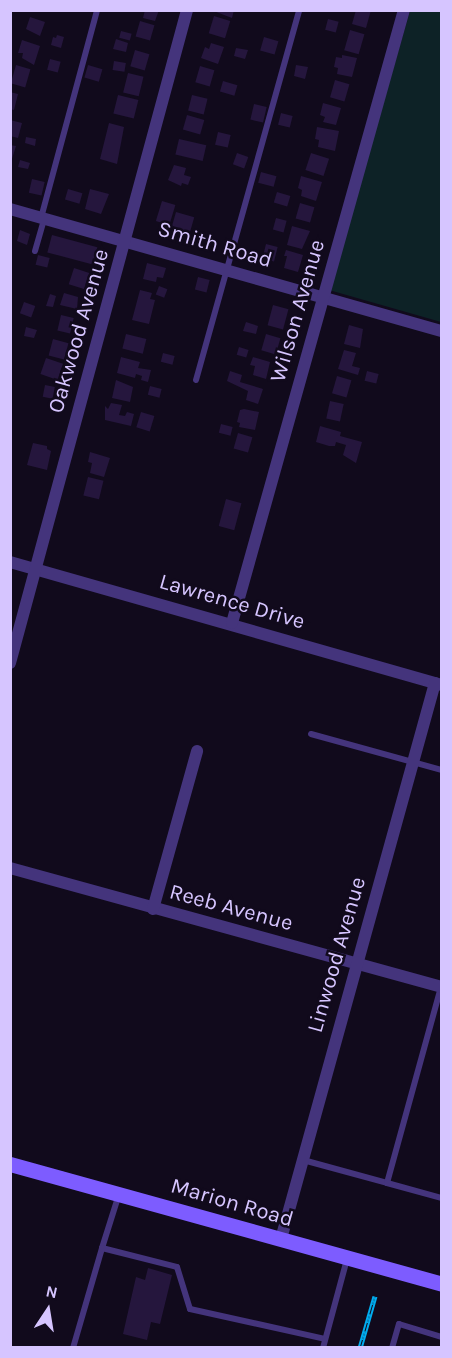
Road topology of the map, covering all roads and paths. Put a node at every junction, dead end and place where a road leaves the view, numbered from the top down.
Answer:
1 (97, 10) edge
2 (187, 10) edge
3 (299, 10) edge
4 (404, 10) edge
5 (10, 209) edge
6 (43, 218) junction
7 (125, 241) junction
8 (35, 251) dead end
9 (226, 270) junction
10 (324, 298) junction
11 (441, 331) edge
12 (196, 380) dead end
13 (10, 562) edge
14 (36, 569) junction
15 (232, 623) junction
16 (12, 654) edge
17 (438, 684) edge
18 (311, 734) dead end
19 (197, 751) dead end
20 (413, 762) junction
21 (441, 770) edge
22 (10, 868) edge
23 (153, 909) junction
24 (357, 964) junction
25 (441, 987) edge
26 (302, 1160) junction
27 (10, 1164) edge
28 (387, 1183) junction
29 (119, 1194) junction
30 (441, 1198) edge
31 (281, 1239) junction
32 (102, 1248) junction
33 (348, 1258) junction
34 (441, 1284) edge
35 (441, 1337) edge
36 (325, 1340) junction
37 (73, 1347) edge
38 (323, 1347) edge
39 (392, 1347) edge

1 - 6 lane
2 - 7 street, Oakwood Avenue
3 - 9 lane
4 - 10 street, Wilson Avenue
5 - 6 street, Smith Road
6 - 7 street, Smith Road
6 - 8 lane
7 - 9 street, Smith Road
7 - 14 street, Oakwood Avenue
9 - 10 street, Smith Road
9 - 12 lane
10 - 11 street, Smith Road
10 - 15 street, Wilson Avenue
13 - 14 street, Lawrence Drive
14 - 15 street, Lawrence Drive
14 - 16 street, Oakwood Avenue
15 - 17 street, Lawrence Drive
17 - 20 street, Linwood Avenue
18 - 20 lane
19 - 23 street
20 - 21 lane
20 - 24 street, Linwood Avenue
22 - 23 street, Reeb Avenue
23 - 24 street, Reeb Avenue
24 - 25 street, Reeb Avenue
24 - 26 street, Linwood Avenue
25 - 28 lane
26 - 28 lane
26 - 31 street, Linwood Avenue
27 - 29 street, Marion Road
28 - 30 lane
29 - 31 street, Marion Road
29 - 32 lane
31 - 33 street, Marion Road
32 - 36 lane
32 - 37 lane
33 - 34 street, Marion Road
33 - 36 lane
35 - 39 lane
36 - 38 lane

